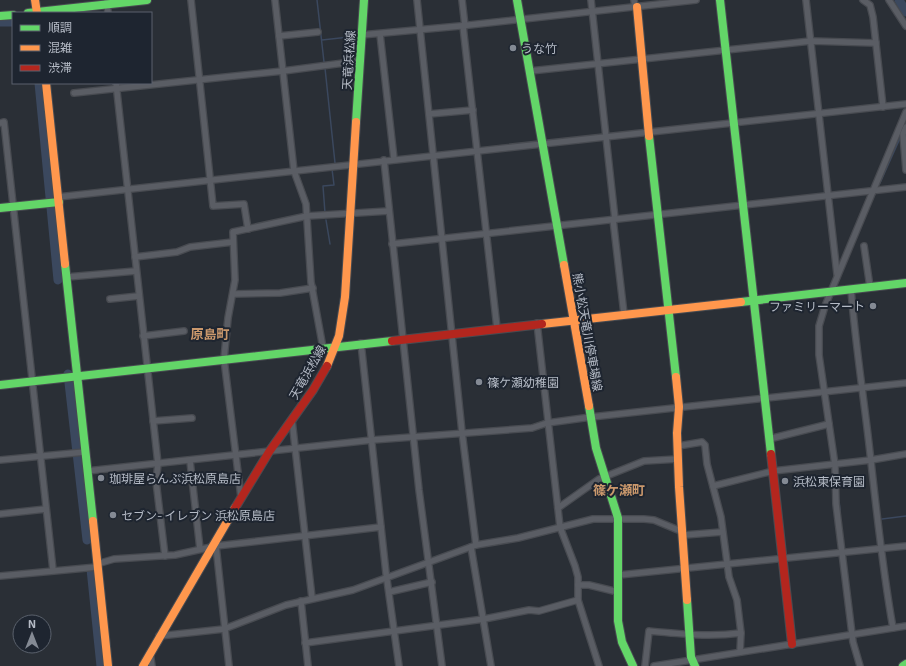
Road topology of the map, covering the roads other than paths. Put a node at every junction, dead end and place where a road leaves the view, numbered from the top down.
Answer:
1 (35, 0) edge
2 (147, 0) edge
3 (191, 0) edge
4 (275, 0) edge
5 (364, 0) edge
6 (417, 0) edge
7 (462, 0) edge
8 (517, 0) edge
9 (592, 0) edge
10 (696, 0) edge
11 (720, 0) edge
12 (806, 0) edge
13 (863, 0) edge
14 (890, 0) edge
15 (678, 1) edge
16 (107, 2) edge
17 (635, 5) edge
18 (34, 12) edge
19 (41, 12) edge
20 (108, 12) edge
21 (593, 12) junction
22 (12, 15) edge
23 (0, 16) edge
24 (520, 19) junction
25 (464, 26) junction
26 (906, 26) edge
27 (421, 30) junction
28 (318, 32) dead end
29 (380, 34) junction
30 (279, 36) junction
31 (361, 36) junction
32 (811, 41) junction
33 (876, 43) junction
34 (727, 50) junction
35 (642, 59) junction
36 (360, 61) junction
37 (599, 64) junction
38 (283, 71) junction
39 (530, 71) junction
40 (199, 79) junction
41 (152, 83) edge
42 (46, 84) edge
43 (140, 84) edge
44 (116, 86) edge
45 (74, 93) dead end
46 (906, 104) edge
47 (883, 107) junction
48 (473, 110) junction
49 (906, 112) edge
50 (429, 114) junction
51 (820, 114) junction
52 (0, 123) edge
53 (735, 123) junction
54 (906, 126) edge
55 (650, 133) junction
56 (608, 137) junction
57 (543, 145) junction
58 (478, 152) junction
59 (433, 156) junction
60 (394, 159) junction
61 (384, 160) junction
62 (353, 164) junction
63 (906, 170) edge
64 (294, 171) junction
65 (210, 180) junction
66 (906, 187) edge
67 (127, 189) junction
68 (876, 190) junction
69 (828, 195) junction
70 (54, 201) junction
71 (744, 205) junction
72 (14, 207) junction
73 (0, 208) edge
74 (389, 211) junction
75 (350, 214) junction
76 (659, 214) junction
77 (307, 216) junction
78 (614, 219) junction
79 (557, 226) junction
80 (248, 229) junction
81 (487, 234) junction
82 (443, 238) junction
83 (233, 242) junction
84 (392, 244) junction
85 (864, 246) dead end
86 (135, 257) junction
87 (136, 271) junction
88 (837, 275) junction
89 (67, 278) junction
90 (906, 283) edge
91 (870, 287) junction
92 (312, 288) junction
93 (851, 290) junction
94 (830, 292) junction
95 (233, 294) junction
96 (139, 296) junction
97 (110, 299) dead end
98 (754, 299) junction
99 (669, 308) junction
100 (624, 314) junction
101 (574, 320) junction
102 (537, 323) junction
103 (497, 328) junction
104 (184, 331) dead end
105 (453, 333) junction
106 (143, 336) junction
107 (403, 338) junction
108 (361, 343) junction
109 (337, 346) junction
110 (323, 348) junction
111 (224, 359) junction
112 (147, 367) junction
113 (72, 376) junction
114 (32, 381) junction
115 (906, 383) edge
116 (0, 385) edge
117 (862, 387) junction
118 (823, 391) junction
119 (765, 398) junction
120 (680, 407) junction
121 (591, 417) junction
122 (192, 418) dead end
123 (292, 420) junction
124 (153, 421) junction
125 (547, 423) junction
126 (829, 424) junction
127 (462, 432) junction
128 (414, 437) junction
129 (372, 440) junction
130 (769, 440) junction
131 (678, 446) junction
132 (295, 449) junction
133 (85, 452) junction
134 (269, 452) junction
135 (906, 454) edge
136 (236, 455) junction
137 (41, 456) junction
138 (678, 459) junction
139 (0, 460) edge
140 (190, 460) junction
141 (871, 460) junction
142 (158, 464) junction
143 (834, 465) junction
144 (87, 471) junction
145 (773, 471) junction
146 (606, 476) junction
147 (714, 486) junction
148 (241, 497) junction
149 (558, 508) junction
150 (46, 509) junction
151 (0, 514) edge
152 (618, 518) junction
153 (381, 527) junction
154 (560, 527) junction
155 (722, 532) junction
156 (683, 533) junction
157 (305, 536) junction
158 (474, 546) junction
159 (906, 546) edge
160 (213, 547) junction
161 (200, 549) junction
162 (880, 549) junction
163 (843, 552) junction
164 (165, 556) junction
165 (783, 557) junction
166 (429, 561) junction
167 (727, 564) junction
168 (97, 565) junction
169 (686, 568) junction
170 (53, 570) junction
171 (619, 575) junction
172 (0, 576) edge
173 (387, 577) junction
174 (432, 582) junction
175 (578, 586) junction
176 (389, 592) junction
177 (618, 592) junction
178 (312, 598) junction
179 (578, 600) junction
180 (301, 601) junction
181 (484, 619) junction
182 (436, 626) junction
183 (906, 626) edge
184 (893, 628) junction
185 (224, 629) junction
186 (395, 631) junction
187 (741, 633) junction
188 (690, 635) junction
189 (853, 635) junction
190 (159, 636) junction
191 (305, 643) junction
192 (792, 644) junction
193 (740, 652) junction
194 (150, 653) junction
195 (694, 663) edge
196 (906, 664) edge
197 (108, 666) edge
198 (143, 666) edge
199 (152, 666) edge
200 (229, 666) edge
201 (308, 666) edge
202 (399, 666) edge
203 (442, 666) edge
204 (491, 666) edge
205 (599, 666) edge
206 (633, 666) edge
207 (644, 666) edge
208 (654, 666) edge
209 (860, 666) edge
210 (903, 666) edge

1 - 18 main road
2 - 16 main road
3 - 40 street
4 - 30 street
5 - 31 main road, 天竜浜松線
6 - 27 street
7 - 25 street
8 - 24 main road, 熊小松天竜川停車場線
9 - 21 street
10 - 15 street
11 - 34 main road
12 - 32 street
13 - 33 street
14 - 26 street
15 - 17 street
16 - 19 main road
16 - 20 street
17 - 21 street
17 - 35 main road
21 - 24 street
21 - 37 street
22 - 23 main road
24 - 25 street
24 - 39 main road, 熊小松天竜川停車場線
25 - 27 street
25 - 48 street
27 - 29 street
27 - 50 street
28 - 30 street
29 - 31 street
29 - 60 street
30 - 38 street
31 - 36 main road, 天竜浜松線
32 - 33 street
32 - 34 street
32 - 51 street
33 - 47 street
34 - 35 street
34 - 53 main road
35 - 37 street
35 - 55 main road
36 - 38 street
36 - 62 main road, 天竜浜松線
37 - 39 street
37 - 56 street
38 - 40 street
38 - 64 street
39 - 57 main road, 熊小松天竜川停車場線
40 - 41 street
40 - 65 street
42 - 70 main road
43 - 44 street
44 - 45 street
44 - 67 street
46 - 47 street
47 - 51 street
48 - 50 street
48 - 58 street
49 - 68 street
50 - 59 street
51 - 53 street
51 - 69 street
52 - 72 street
53 - 55 street
53 - 71 main road
54 - 63 street
55 - 56 street
55 - 76 main road
56 - 57 street
56 - 78 street
57 - 58 street
57 - 79 main road, 熊小松天竜川停車場線
58 - 59 street
58 - 81 street
59 - 60 street
59 - 82 street
60 - 61 street
61 - 62 street
61 - 74 street
62 - 64 street
62 - 75 main road, 天竜浜松線
64 - 65 street
64 - 77 street
65 - 67 street
65 - 80 street
66 - 68 street
67 - 70 street
67 - 86 street
68 - 69 street
68 - 88 street
69 - 71 street
69 - 88 street
70 - 72 main road
70 - 89 main road
71 - 76 street
71 - 98 main road
72 - 73 main road
72 - 114 street
74 - 75 street
74 - 84 street
75 - 77 street
75 - 109 main road, 天竜浜松線
76 - 78 street
76 - 99 main road
77 - 80 street
77 - 92 street
78 - 79 street
78 - 100 street
79 - 81 street
79 - 101 main road, 熊小松天竜川停車場線
80 - 83 street
81 - 82 street
81 - 103 street
82 - 84 street
82 - 105 street
83 - 86 street
83 - 95 street
84 - 107 street
85 - 91 street
86 - 87 street
87 - 89 street
87 - 96 street
88 - 94 street
89 - 113 main road
90 - 91 main road
91 - 93 main road
92 - 95 street
92 - 110 street
93 - 94 main road
93 - 117 street
94 - 98 main road
94 - 118 street
95 - 111 street
96 - 97 street
96 - 106 street
98 - 99 main road
98 - 119 main road
99 - 100 main road
99 - 120 main road
100 - 101 main road
101 - 102 main road
101 - 121 main road, 熊小松天竜川停車場線
102 - 103 main road
102 - 125 street
103 - 105 main road
104 - 106 street
105 - 107 main road
105 - 127 street
106 - 112 street
107 - 108 main road
107 - 128 street
108 - 109 main road
108 - 129 street
109 - 110 main road
109 - 123 main road, 天竜浜松線
110 - 111 main road
111 - 112 main road
111 - 136 street
112 - 113 main road
112 - 124 street
113 - 114 main road
113 - 133 main road
114 - 116 main road
114 - 137 street
115 - 117 street
117 - 118 street
117 - 141 street
118 - 119 street
118 - 126 street
119 - 120 street
119 - 130 main road
120 - 121 street
120 - 131 main road
121 - 125 street
121 - 146 main road, 熊小松天竜川停車場線
122 - 124 street
123 - 132 street
123 - 134 main road, 天竜浜松線
124 - 142 street
125 - 127 street
125 - 149 street
126 - 130 street
126 - 143 street
127 - 128 street
127 - 158 street
128 - 129 street
128 - 166 street
129 - 132 street
129 - 153 street
130 - 145 main road
131 - 138 main road
131 - 147 street
132 - 134 street
132 - 157 street
133 - 137 street
133 - 144 main road
134 - 136 street
134 - 148 main road, 天竜浜松線
135 - 141 street
136 - 140 street
136 - 148 street
137 - 139 street
137 - 150 street
138 - 146 street
138 - 156 main road
140 - 142 street
140 - 161 street
141 - 143 street
141 - 162 street
142 - 144 street
142 - 164 street
143 - 145 street
143 - 163 street
144 - 168 main road
145 - 147 street
145 - 165 main road
146 - 149 street
146 - 152 main road, 熊小松天竜川停車場線
147 - 155 street
148 - 160 main road, 天竜浜松線
149 - 154 street
150 - 151 street
150 - 170 street
152 - 154 street
152 - 156 street
152 - 171 main road, 熊小松天竜川停車場線
153 - 157 street
153 - 173 street
154 - 158 street
154 - 175 street
155 - 156 street
155 - 167 street
156 - 169 main road
157 - 160 street
157 - 178 street
158 - 166 street
158 - 181 street
159 - 162 street
160 - 161 street
160 - 185 street
160 - 190 main road, 天竜浜松線
161 - 164 street
162 - 163 street
162 - 184 street
163 - 165 street
163 - 189 street
164 - 168 street
165 - 167 street
165 - 192 main road
166 - 173 street
166 - 174 street
167 - 169 street
167 - 187 street
168 - 170 street
168 - 197 main road
169 - 171 street
169 - 188 main road
170 - 172 street
171 - 177 main road, 熊小松天竜川停車場線
173 - 176 street
173 - 178 street
174 - 176 street
174 - 182 street
175 - 177 street
175 - 179 street
176 - 186 street
177 - 206 main road, 熊小松天竜川停車場線
178 - 180 street
179 - 181 street
179 - 205 street
180 - 185 street
180 - 191 street
181 - 182 street
181 - 204 street
182 - 186 street
182 - 203 street
183 - 184 street
184 - 189 street
185 - 190 street
185 - 200 street
186 - 191 street
186 - 202 street
187 - 188 street
187 - 193 street
188 - 195 main road
188 - 207 street
189 - 192 street
189 - 209 street
190 - 194 main road, 天竜浜松線
191 - 201 street
192 - 193 street
193 - 195 street
194 - 198 main road, 天竜浜松線
194 - 199 street
195 - 208 street
196 - 210 main road

